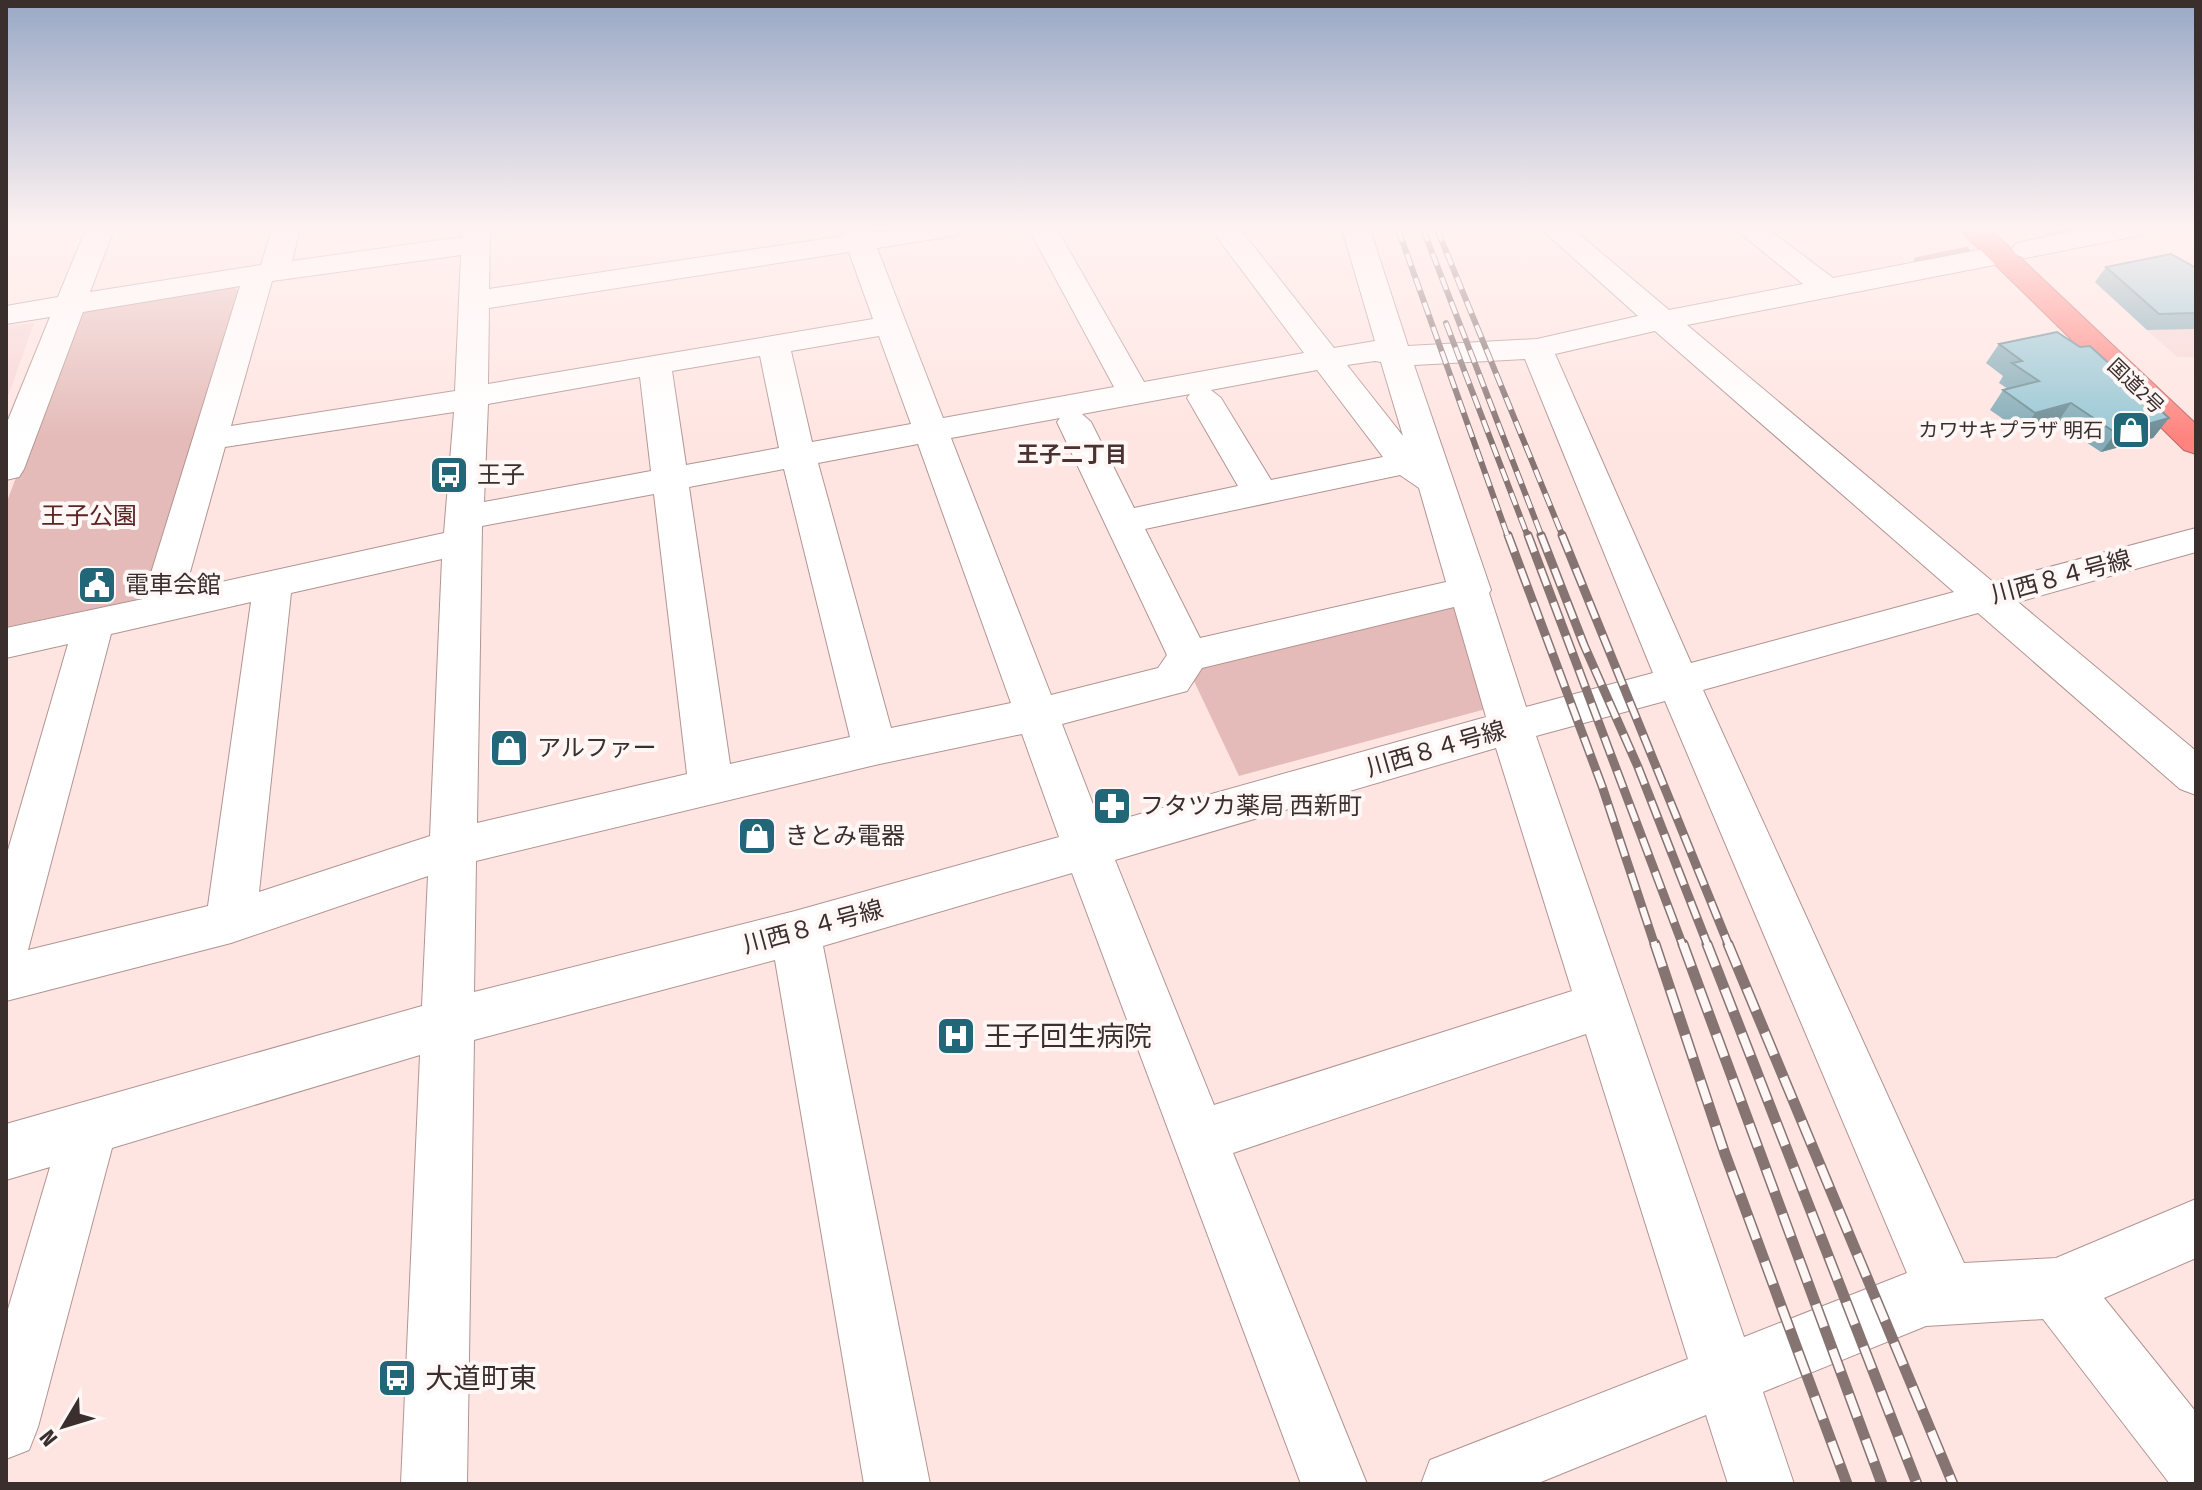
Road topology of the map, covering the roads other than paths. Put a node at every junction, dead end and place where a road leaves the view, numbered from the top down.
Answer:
1 (75, 299) edge
2 (102, 299) edge
3 (258, 299) edge
4 (487, 299) edge
5 (881, 299) edge
6 (1082, 299) edge
7 (1278, 299) edge
8 (1379, 299) edge
9 (1638, 299) edge
10 (1773, 299) edge
11 (2060, 299) edge
12 (2071, 299) edge
13 (472, 301) joint
14 (73, 303) junction
15 (6, 315) edge
16 (1664, 320) junction
17 (891, 325) junction
18 (774, 345) junction
19 (1537, 349) junction
20 (1398, 356) junction
21 (655, 365) junction
22 (1329, 366) junction
23 (1134, 393) junction
24 (1204, 398) dead end
25 (470, 399) junction
26 (2196, 408) edge
27 (1074, 422) dead end
28 (930, 431) junction
29 (212, 439) junction
30 (2196, 443) edge
31 (798, 456) junction
32 (6, 469) edge
33 (1422, 474) junction
34 (672, 479) junction
35 (1261, 494) junction
36 (1123, 522) junction
37 (464, 529) junction
38 (2196, 540) edge
39 (273, 582) junction
40 (1471, 590) junction
41 (1986, 597) junction
42 (160, 607) junction
43 (94, 623) junction
44 (6, 643) edge
45 (1188, 656) junction
46 (1678, 682) junction
47 (1038, 714) junction
48 (1511, 727) junction
49 (875, 748) junction
50 (2196, 777) edge
51 (711, 787) junction
52 (452, 848) junction
53 (1087, 849) junction
54 (231, 922) junction
55 (795, 933) junction
56 (6, 944) edge
57 (6, 978) edge
58 (1603, 1005) junction
59 (446, 1023) junction
60 (89, 1128) junction
61 (1199, 1137) junction
62 (6, 1152) edge
63 (2196, 1228) edge
64 (2057, 1288) junction
65 (1947, 1294) junction
66 (1725, 1375) junction
67 (6, 1427) edge
68 (2196, 1464) edge
69 (434, 1484) edge
70 (897, 1484) edge
71 (1334, 1484) edge
72 (1454, 1484) edge
73 (1761, 1484) edge

1 - 14 street
2 - 14 street
3 - 29 street
4 - 13 street
5 - 17 street
6 - 23 street
7 - 22 street
8 - 20 street
9 - 16 street
10 - 16 street
11 - 30 highway, 国道2号
12 - 26 highway, 国道2号
13 - 25 street
14 - 15 street
14 - 32 street
16 - 19 street
16 - 41 street
17 - 18 street
17 - 28 street
18 - 21 street
18 - 31 street
19 - 20 street
19 - 46 street
20 - 22 street
20 - 33 street
21 - 25 street
21 - 34 street
22 - 23 street
22 - 33 street
23 - 28 street
24 - 35 street
25 - 29 street
25 - 37 street
27 - 36 street
28 - 31 street
28 - 47 street
29 - 42 street
31 - 34 street
31 - 49 street
33 - 35 street
33 - 40 street
34 - 37 street
34 - 51 street
35 - 36 street
36 - 45 street
37 - 39 street
37 - 52 street
38 - 41 street, 川西８４号線
39 - 42 street
39 - 54 street
40 - 45 street
40 - 48 street
41 - 46 street, 川西８４号線
41 - 50 street
42 - 43 street
43 - 44 street
43 - 56 street
45 - 47 street
46 - 48 street, 川西８４号線
46 - 65 street
47 - 49 street
47 - 53 street
48 - 53 street, 川西８４号線
48 - 58 street
49 - 51 street
51 - 52 street
52 - 54 street
52 - 59 street
53 - 55 street, 川西８４号線
53 - 61 street
54 - 57 street
55 - 59 street, 川西８４号線
55 - 70 street
58 - 61 street
58 - 66 street
59 - 60 street, 川西８４号線
59 - 69 street
60 - 62 street, 川西８４号線
60 - 67 street
61 - 71 street
63 - 64 street
64 - 65 street
64 - 68 street
65 - 66 street
66 - 72 street
66 - 73 street

